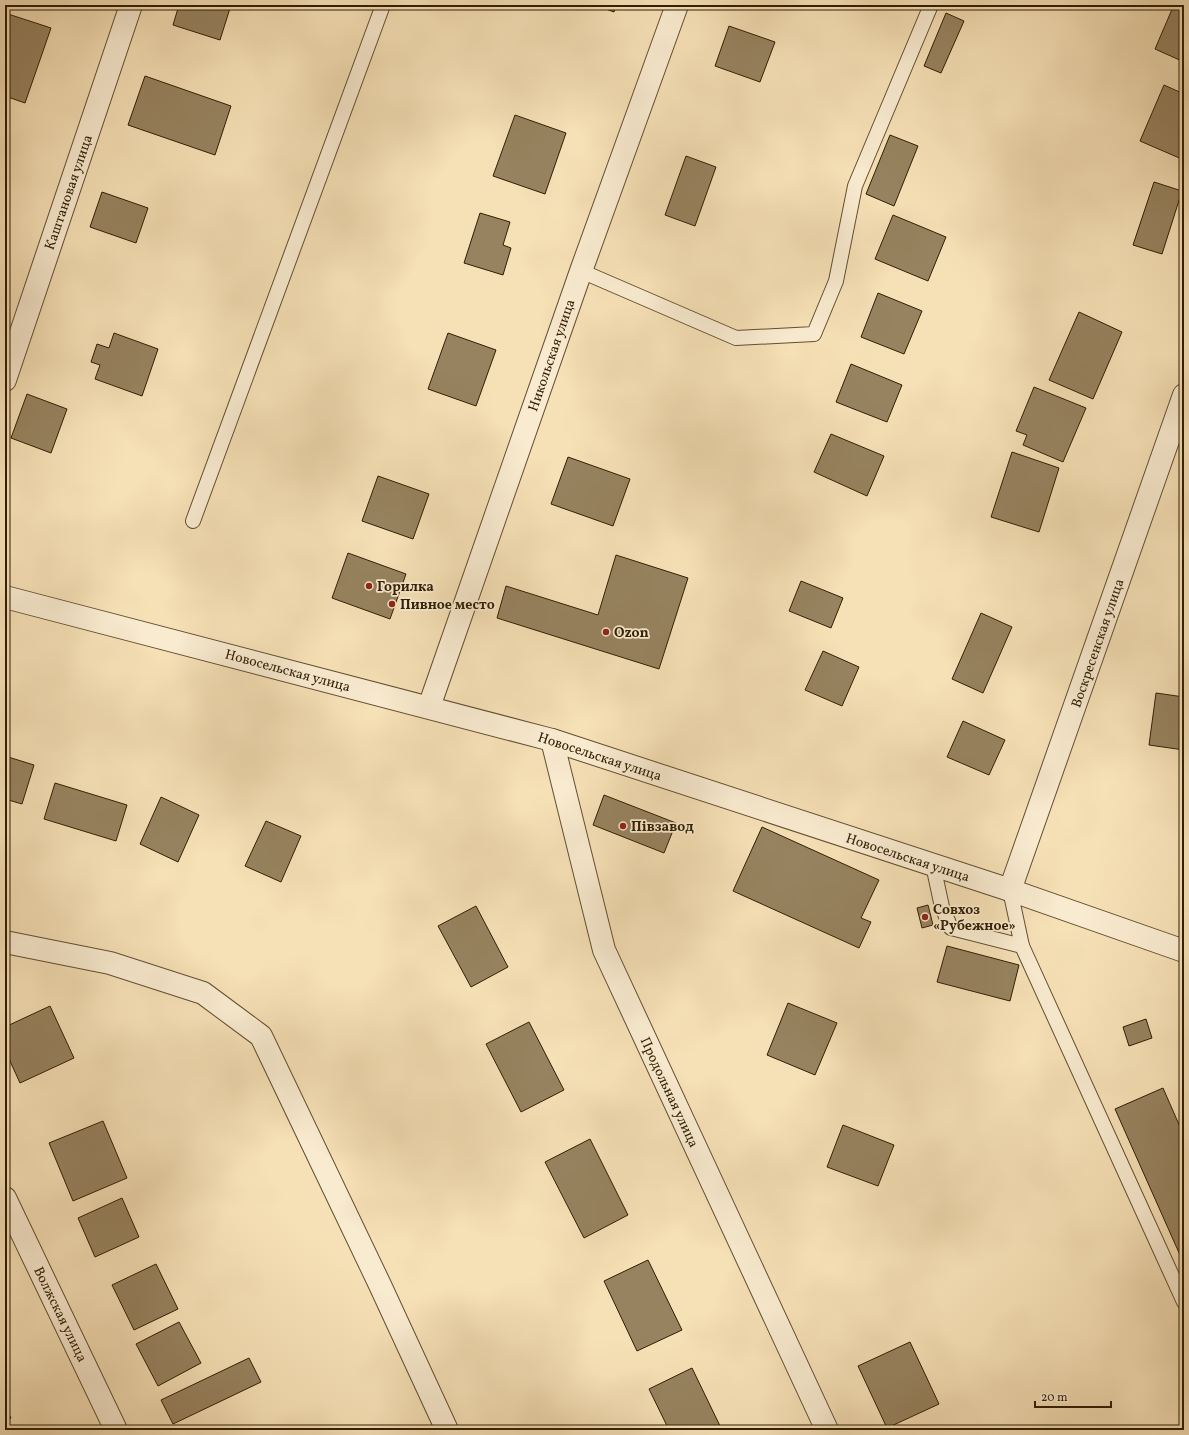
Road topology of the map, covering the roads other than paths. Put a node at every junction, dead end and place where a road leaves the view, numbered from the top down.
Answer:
1 (131, 5) edge
2 (383, 5) edge
3 (677, 5) edge
4 (931, 5) edge
5 (581, 271) junction
6 (5, 380) edge
7 (1184, 395) edge
8 (193, 521) dead end
9 (5, 597) edge
10 (429, 707) junction
11 (552, 740) junction
12 (933, 865) junction
13 (1010, 890) junction
14 (5, 942) edge
15 (1022, 946) junction
16 (1184, 951) edge
17 (5, 1198) edge
18 (1184, 1302) edge
19 (116, 1430) edge
20 (447, 1430) edge
21 (827, 1430) edge

1 - 6 street, Каштановая улица
2 - 8 lane
3 - 5 street, Никольская улица
4 - 5 lane
5 - 10 street, Никольская улица
7 - 13 street, Воскресенская улица
9 - 10 street, Новосельская улица
10 - 11 street, Новосельская улица
11 - 12 street, Новосельская улица
11 - 21 street, Продольная улица
12 - 13 street, Новосельская улица
12 - 15 lane
13 - 15 lane
13 - 16 street, Новосельская улица
14 - 20 street
15 - 18 lane
17 - 19 street, Волжская улица

